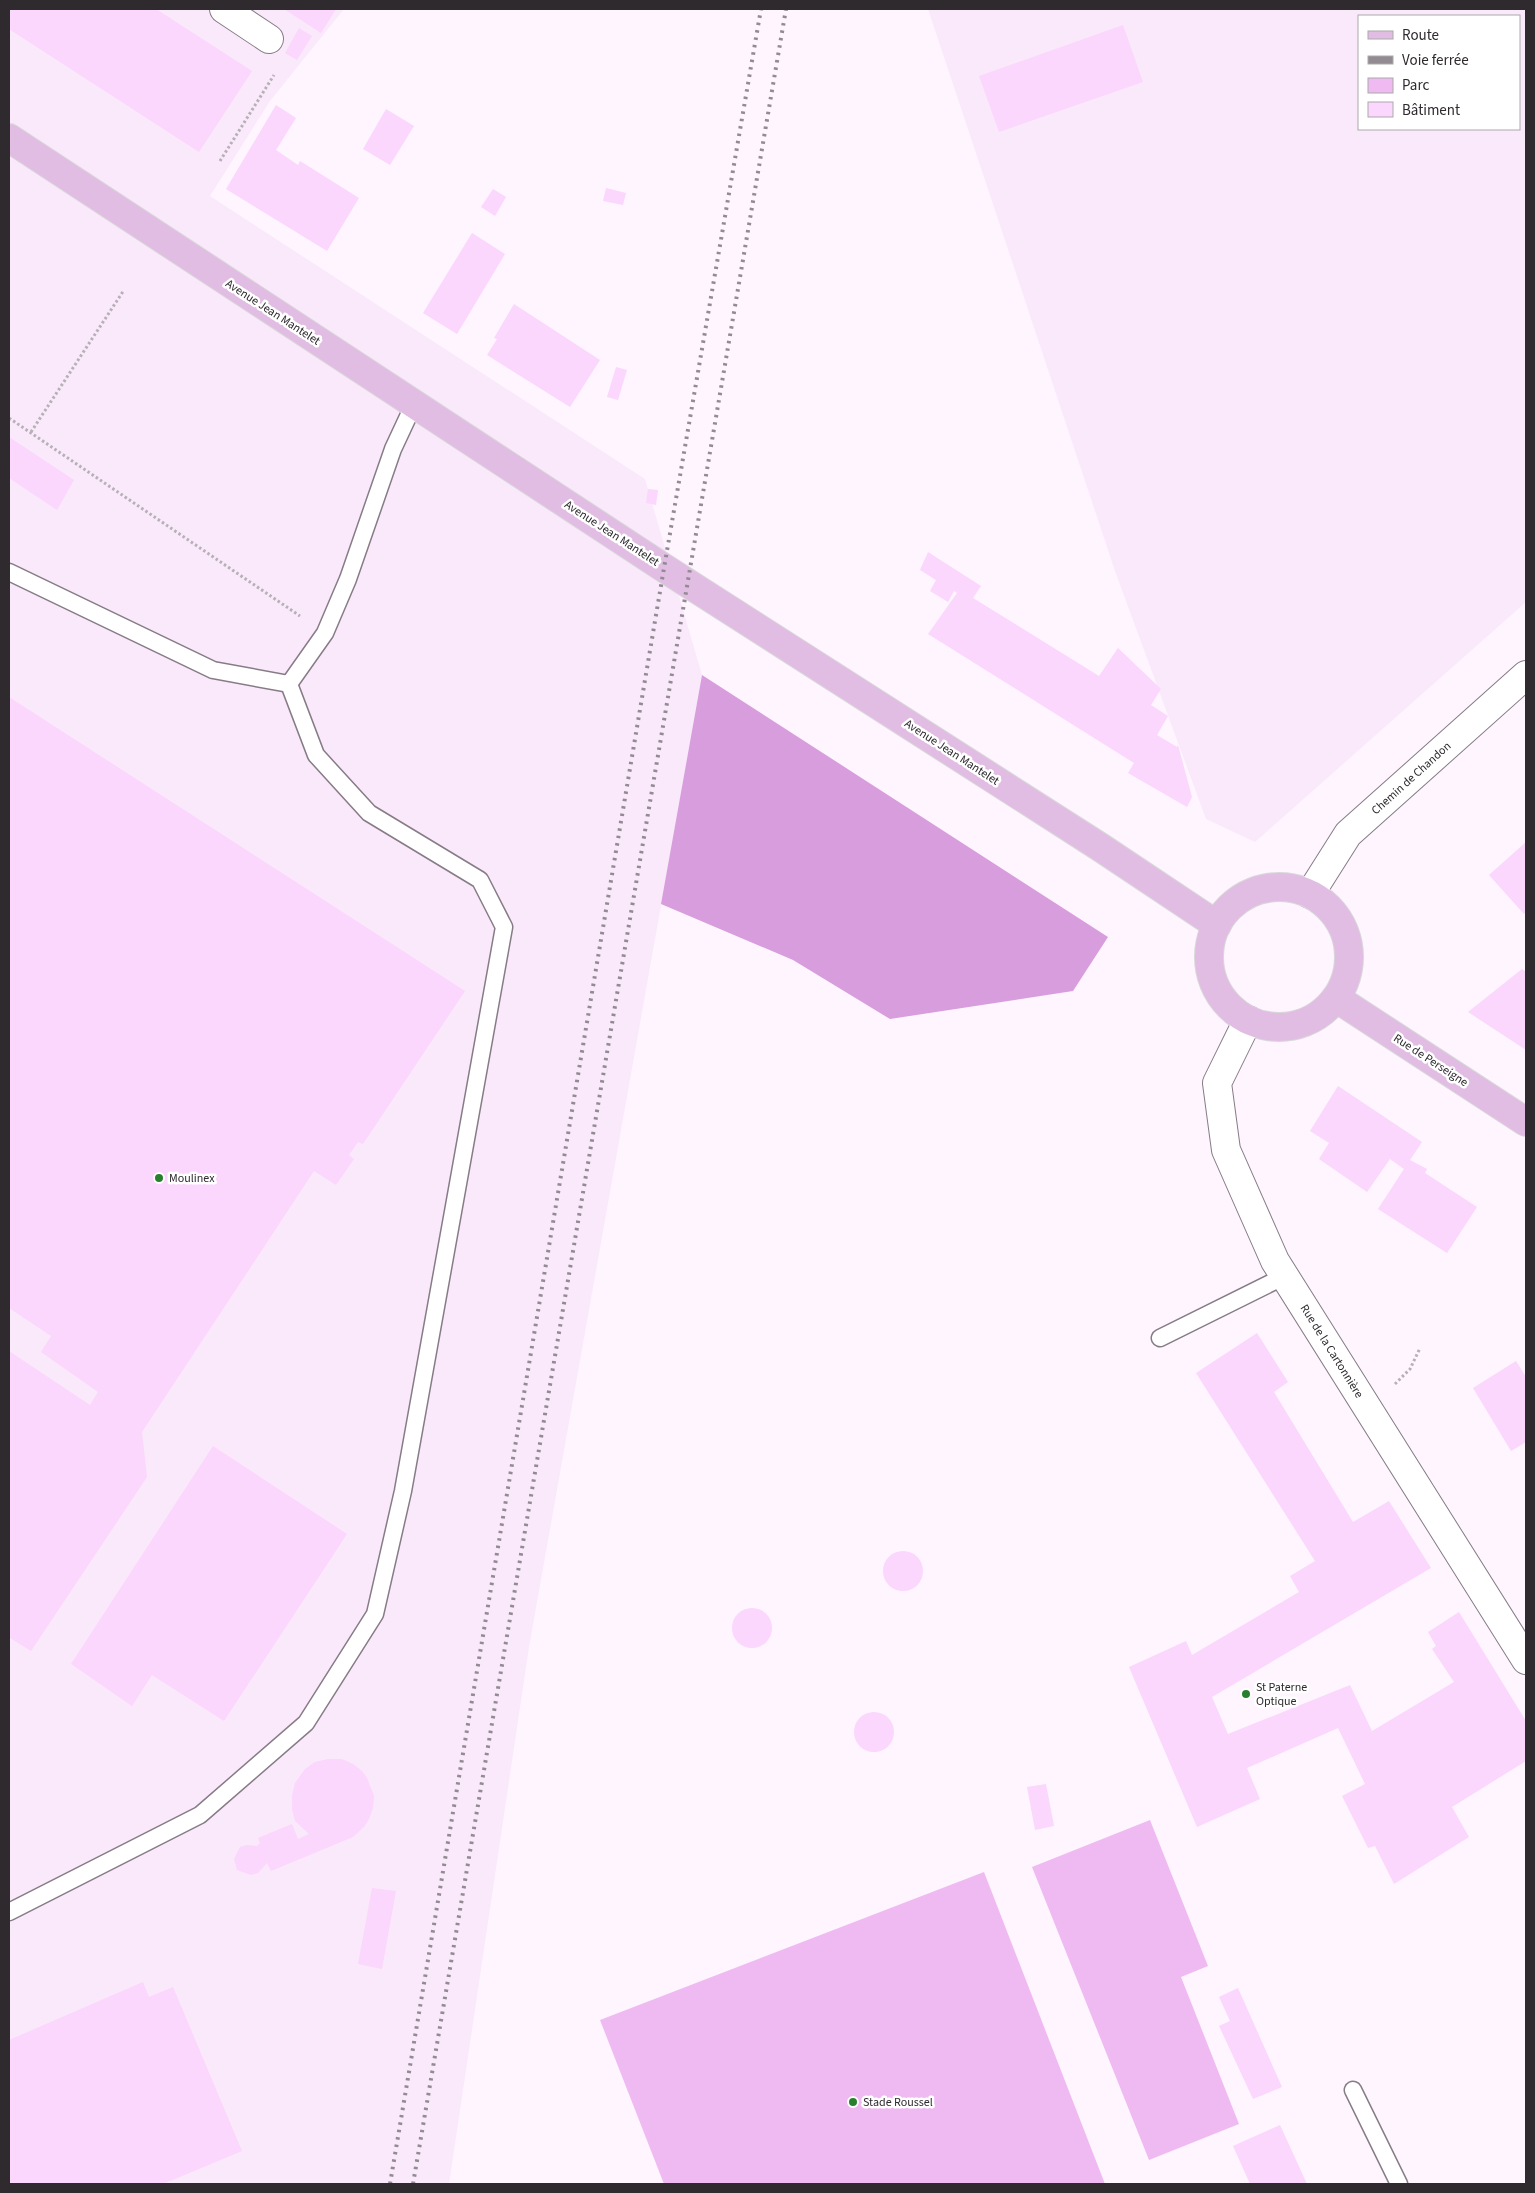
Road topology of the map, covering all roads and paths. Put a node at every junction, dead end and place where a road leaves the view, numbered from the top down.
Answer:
1 (224, 9) edge
2 (269, 39) joint
3 (9, 138) edge
4 (220, 161) dead end
5 (124, 290) dead end
6 (414, 404) junction
7 (9, 418) edge
8 (31, 432) junction
9 (9, 572) edge
10 (325, 633) junction
11 (1526, 675) edge
12 (289, 684) junction
13 (1310, 894) junction
14 (1217, 925) junction
15 (1336, 998) junction
16 (1248, 1020) junction
17 (1526, 1122) edge
18 (1285, 1276) junction
19 (1160, 1338) dead end
20 (1420, 1348) dead end
21 (1364, 1402) junction
22 (1526, 1660) edge
23 (9, 1912) edge
24 (1353, 2090) dead end
25 (1398, 2184) edge

1 - 2 street
2 - 4 path
3 - 6 main road, Avenue Jean Mantelet
5 - 8 path
6 - 10 lane
6 - 14 main road, Avenue Jean Mantelet
7 - 8 path
8 - 10 path
9 - 12 lane
10 - 12 lane
11 - 13 street, Chemin de Chandon
12 - 23 lane
13 - 14 main road
13 - 15 main road
14 - 16 main road
15 - 16 main road
15 - 17 main road, Rue de Perseigne
16 - 18 street, Rue de la Cartonnière
18 - 19 lane
18 - 21 street, Rue de la Cartonnière
20 - 21 path
21 - 22 street, Rue de la Cartonnière
24 - 25 lane

